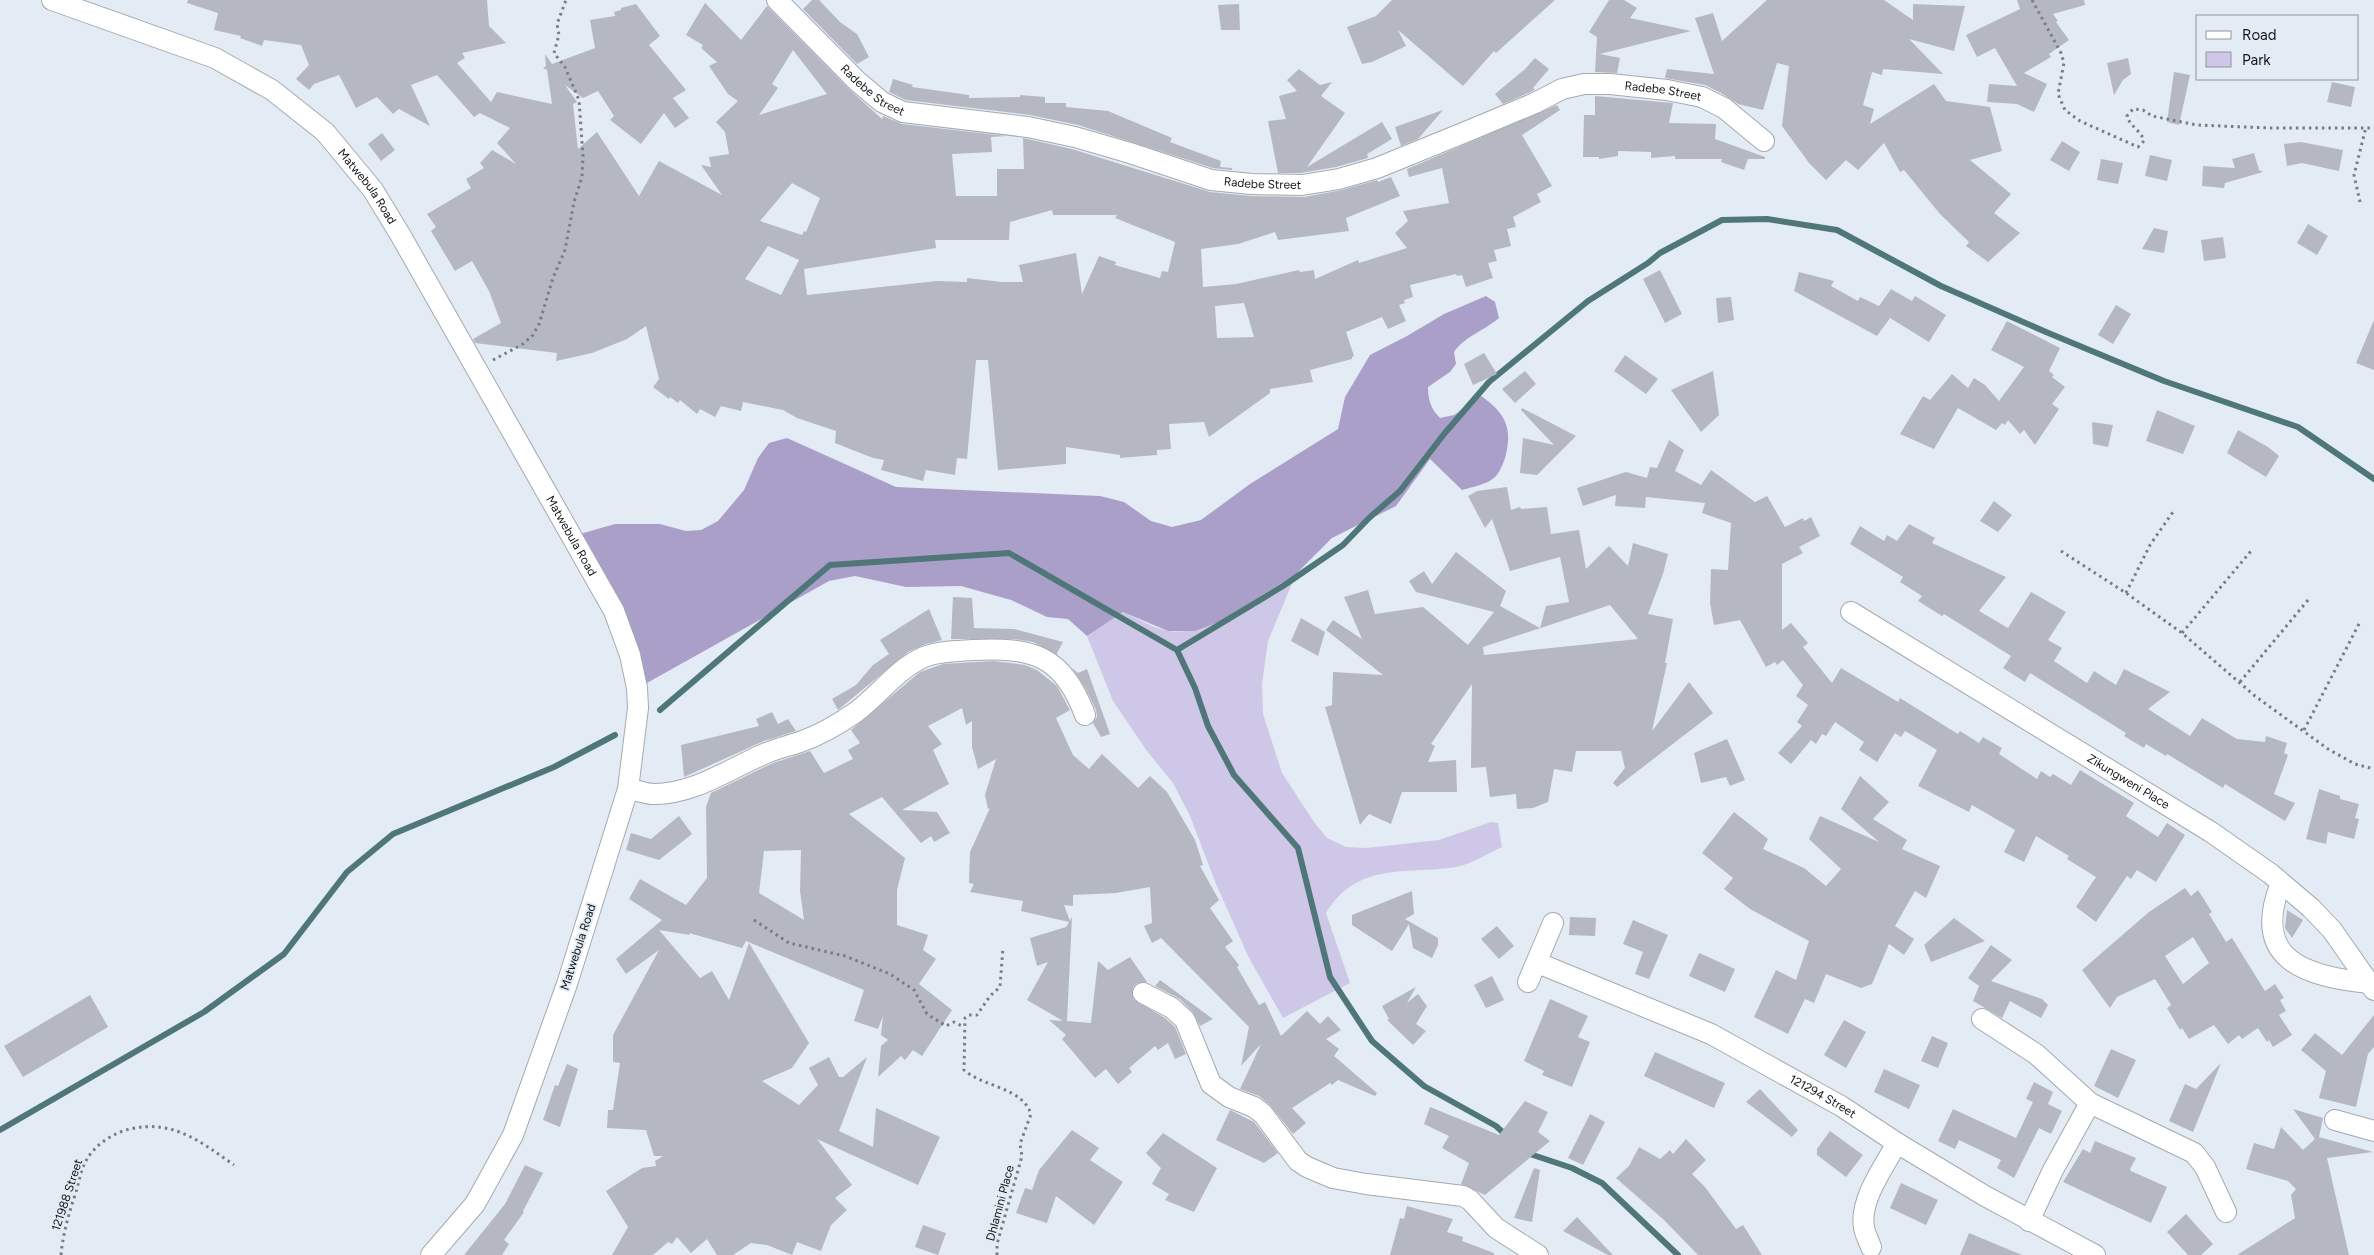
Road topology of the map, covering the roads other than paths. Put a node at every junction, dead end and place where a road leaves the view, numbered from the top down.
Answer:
1 (52, 0) edge
2 (777, 0) edge
3 (1764, 141) dead end
4 (1851, 612) dead end
5 (1085, 715) dead end
6 (628, 789) junction
7 (2281, 883) junction
8 (1553, 923) dead end
9 (1538, 962) junction
10 (1528, 982) dead end
11 (2372, 986) edge
12 (1143, 993) dead end
13 (1982, 1019) dead end
14 (2090, 1103) junction
15 (2335, 1120) dead end
16 (2374, 1131) edge
17 (1897, 1143) junction
18 (2226, 1212) dead end
19 (2029, 1221) junction
20 (1871, 1247) dead end
21 (431, 1255) edge
22 (1538, 1255) edge
23 (2095, 1255) edge

1 - 6 street, Matwebula Road
2 - 3 street, Radebe Street
4 - 7 street, Zikungweni Place
5 - 6 street
6 - 21 street, Matwebula Road
7 - 11 street, Zikungweni Place
7 - 11 street
8 - 9 street
9 - 10 street
9 - 17 street, 121294 Street
12 - 22 street
13 - 14 street
14 - 18 street
14 - 19 street
15 - 16 street
17 - 19 street, 121294 Street
17 - 20 street
19 - 23 street, 121294 Street

